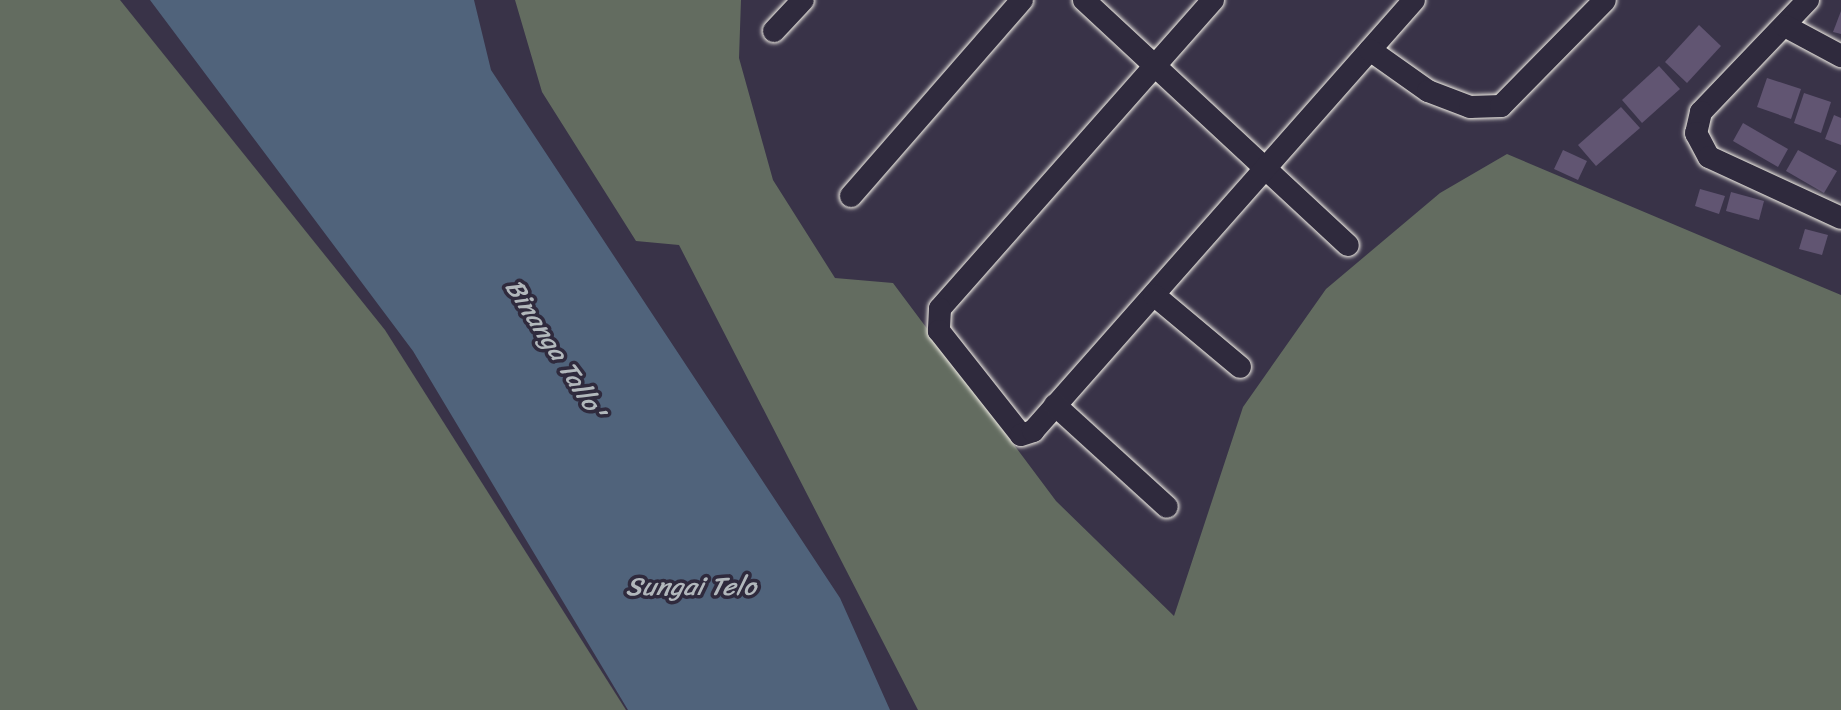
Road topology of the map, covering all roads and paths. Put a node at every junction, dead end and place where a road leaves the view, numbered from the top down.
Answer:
1 (803, 0) edge
2 (1022, 0) edge
3 (1084, 0) edge
4 (1213, 0) edge
5 (1414, 0) edge
6 (1605, 0) edge
7 (1808, 0) edge
8 (1785, 26) junction
9 (774, 31) dead end
10 (1370, 50) junction
11 (1841, 56) edge
12 (1157, 67) junction
13 (1264, 171) junction
14 (851, 196) dead end
15 (1841, 218) edge
16 (1348, 245) dead end
17 (1154, 295) junction
18 (1240, 367) dead end
19 (1055, 405) junction
20 (1167, 507) dead end

1 - 9 street
2 - 14 street
3 - 12 street
4 - 12 street
5 - 10 street
6 - 10 street
7 - 8 street
8 - 11 street
8 - 15 street
10 - 13 street
12 - 13 street
12 - 19 street
13 - 16 street
13 - 17 street
17 - 18 street
17 - 19 street
19 - 20 street

